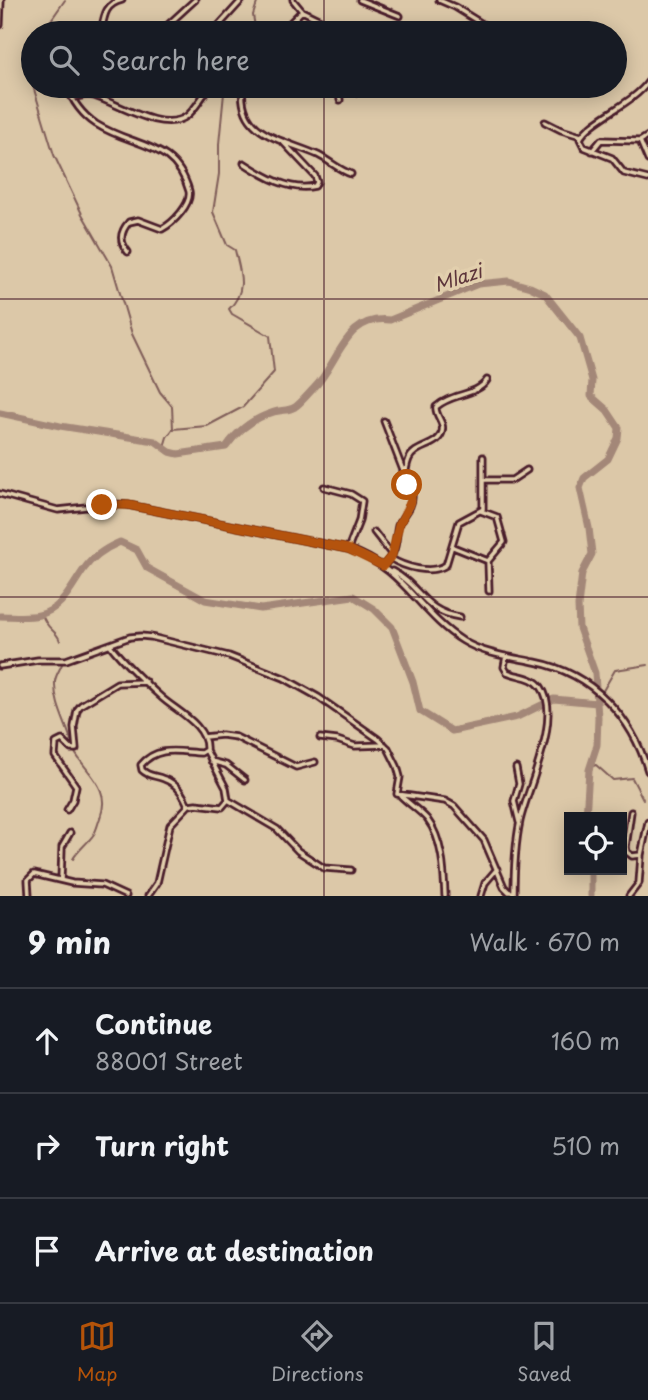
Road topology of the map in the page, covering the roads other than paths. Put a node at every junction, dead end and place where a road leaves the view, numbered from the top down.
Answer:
1 (1, 0) edge
2 (122, 0) edge
3 (195, 0) edge
4 (242, 0) edge
5 (293, 0) edge
6 (360, 0) edge
7 (439, 0) edge
8 (302, 11) junction
9 (400, 16) dead end
10 (105, 21) edge
11 (172, 21) edge
12 (223, 21) edge
13 (292, 21) edge
14 (322, 21) edge
15 (478, 21) edge
16 (0, 25) edge
17 (648, 82) edge
18 (72, 98) edge
19 (97, 98) edge
20 (202, 98) edge
21 (241, 98) edge
22 (545, 122) dead end
23 (581, 136) junction
24 (648, 136) edge
25 (282, 140) junction
26 (640, 141) junction
27 (592, 151) junction
28 (648, 160) edge
29 (244, 163) dead end
30 (351, 174) dead end
31 (648, 179) edge
32 (128, 252) dead end
33 (487, 380) dead end
34 (384, 421) dead end
35 (483, 457) dead end
36 (527, 470) dead end
37 (406, 474) junction
38 (484, 480) junction
39 (324, 487) dead end
40 (0, 494) edge
41 (481, 511) junction
42 (374, 532) dead end
43 (453, 547) junction
44 (348, 549) junction
45 (390, 558) junction
46 (488, 561) junction
47 (385, 567) junction
48 (489, 591) dead end
49 (460, 617) dead end
50 (110, 645) junction
51 (506, 656) junction
52 (0, 666) edge
53 (146, 682) junction
54 (204, 737) junction
55 (320, 738) dead end
56 (385, 745) junction
57 (206, 750) junction
58 (211, 761) junction
59 (315, 762) dead end
60 (516, 768) dead end
61 (648, 771) edge
62 (245, 780) dead end
63 (399, 795) junction
64 (229, 800) junction
65 (188, 806) junction
66 (67, 810) dead end
67 (631, 812) dead end
68 (648, 822) edge
69 (519, 824) junction
70 (70, 833) dead end
71 (640, 856) junction
72 (497, 869) junction
73 (351, 870) dead end
74 (61, 880) junction
75 (514, 894) edge
76 (29, 896) edge
77 (126, 896) edge
78 (148, 896) edge
79 (445, 896) edge
80 (481, 896) edge
81 (629, 896) edge

1 - 16 street
2 - 10 street
3 - 11 street
4 - 12 street
5 - 8 street
6 - 9 street
7 - 15 street
8 - 13 street
8 - 14 street
17 - 23 street
18 - 32 street
19 - 20 street
21 - 25 street
22 - 23 street
23 - 27 street
24 - 26 street
25 - 29 street
25 - 30 street
26 - 27 street
26 - 28 street
27 - 31 street
33 - 37 street
34 - 37 street
35 - 38 street
36 - 38 street
37 - 45 street
38 - 41 street
39 - 44 street
40 - 44 street
41 - 43 street
41 - 46 street
42 - 45 street
43 - 45 street
43 - 46 street
44 - 47 street
45 - 47 street
46 - 48 street
47 - 49 street
47 - 51 street
50 - 52 street
50 - 53 street
50 - 56 street
51 - 61 street
51 - 69 street
53 - 54 street
53 - 66 street
54 - 57 street
54 - 59 street
55 - 56 street
56 - 63 street
57 - 58 street
57 - 65 street
58 - 62 street
58 - 64 street
60 - 69 street
63 - 72 street
63 - 79 street
64 - 65 street
64 - 73 street
65 - 78 street
67 - 71 street
68 - 71 street
69 - 75 street
70 - 74 street
71 - 81 street
72 - 75 street
72 - 80 street
74 - 76 street
74 - 77 street

